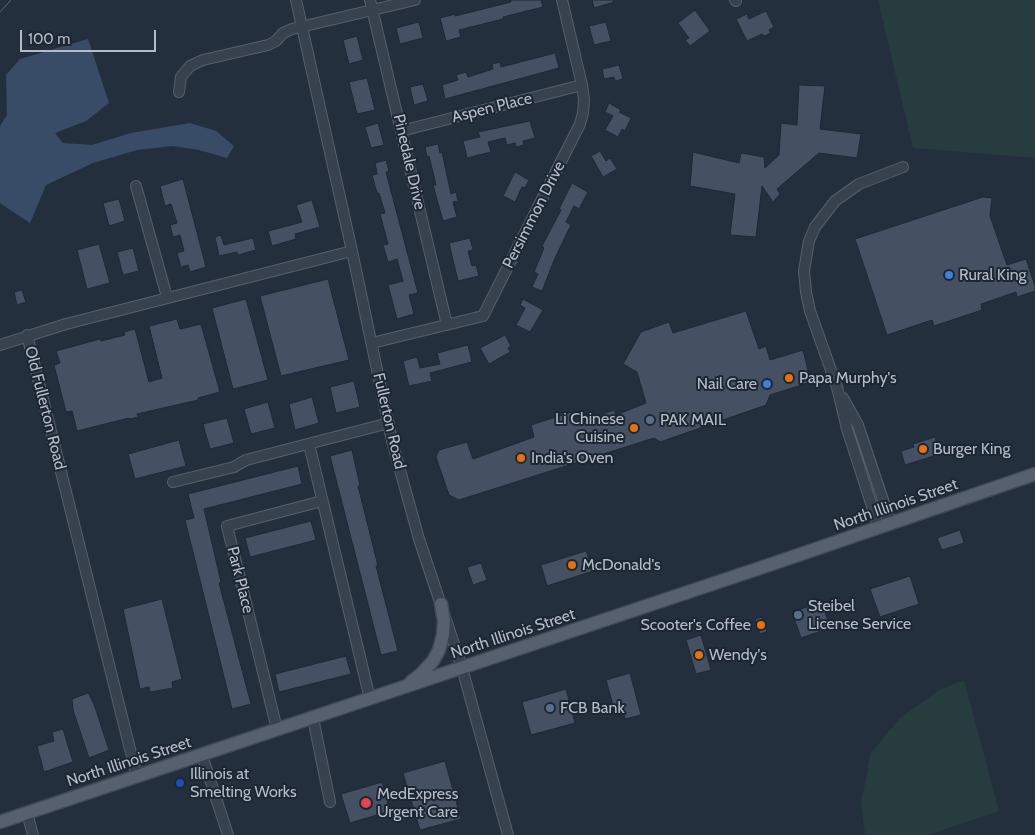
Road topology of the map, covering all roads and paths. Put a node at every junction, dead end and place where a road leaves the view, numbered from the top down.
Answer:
1 (296, 0) edge
2 (415, 0) edge
3 (562, 0) edge
4 (371, 5) edge
5 (302, 26) junction
6 (582, 85) junction
7 (179, 92) dead end
8 (401, 131) junction
9 (904, 167) dead end
10 (136, 186) dead end
11 (352, 251) junction
12 (168, 297) junction
13 (447, 325) junction
14 (27, 335) junction
15 (372, 343) junction
16 (0, 345) edge
17 (388, 423) junction
18 (309, 444) junction
19 (1035, 474) edge
20 (173, 482) dead end
21 (322, 501) junction
22 (885, 526) junction
23 (441, 604) junction
24 (462, 668) junction
25 (403, 688) junction
26 (370, 699) junction
27 (313, 718) junction
28 (277, 729) junction
29 (202, 755) junction
30 (137, 777) junction
31 (330, 802) dead end
32 (27, 813) junction
33 (0, 822) edge
34 (34, 835) edge
35 (228, 835) edge
36 (508, 835) edge

1 - 5 street, Fullerton Road
2 - 4 street
3 - 6 street, Persimmon Drive
4 - 5 street
4 - 8 street, Pinedale Drive
5 - 7 street
5 - 11 street, Fullerton Road
6 - 8 street, Aspen Place
6 - 13 street, Persimmon Drive
8 - 13 street, Pinedale Drive
9 - 22 street
10 - 12 street
11 - 12 street, Old Fullerton Road
11 - 15 street, Fullerton Road
12 - 14 street, Old Fullerton Road
13 - 15 street, Persimmon Drive
14 - 16 street
14 - 30 street, Old Fullerton Road
15 - 17 street, Fullerton Road
17 - 18 street
17 - 23 street, Fullerton Road
18 - 20 street
18 - 21 street
19 - 22 main road, North Illinois Street
21 - 26 street
21 - 28 street, Park Place
22 - 24 main road, North Illinois Street
23 - 24 street, Fullerton Road
23 - 25 main road
24 - 25 main road, North Illinois Street
24 - 36 street, Fullerton Road
25 - 26 main road, North Illinois Street
26 - 27 main road, North Illinois Street
27 - 28 main road, North Illinois Street
27 - 31 street
28 - 29 main road, North Illinois Street
29 - 30 main road, North Illinois Street
29 - 35 street
30 - 32 main road, North Illinois Street
32 - 33 main road, North Illinois Street
32 - 34 street

